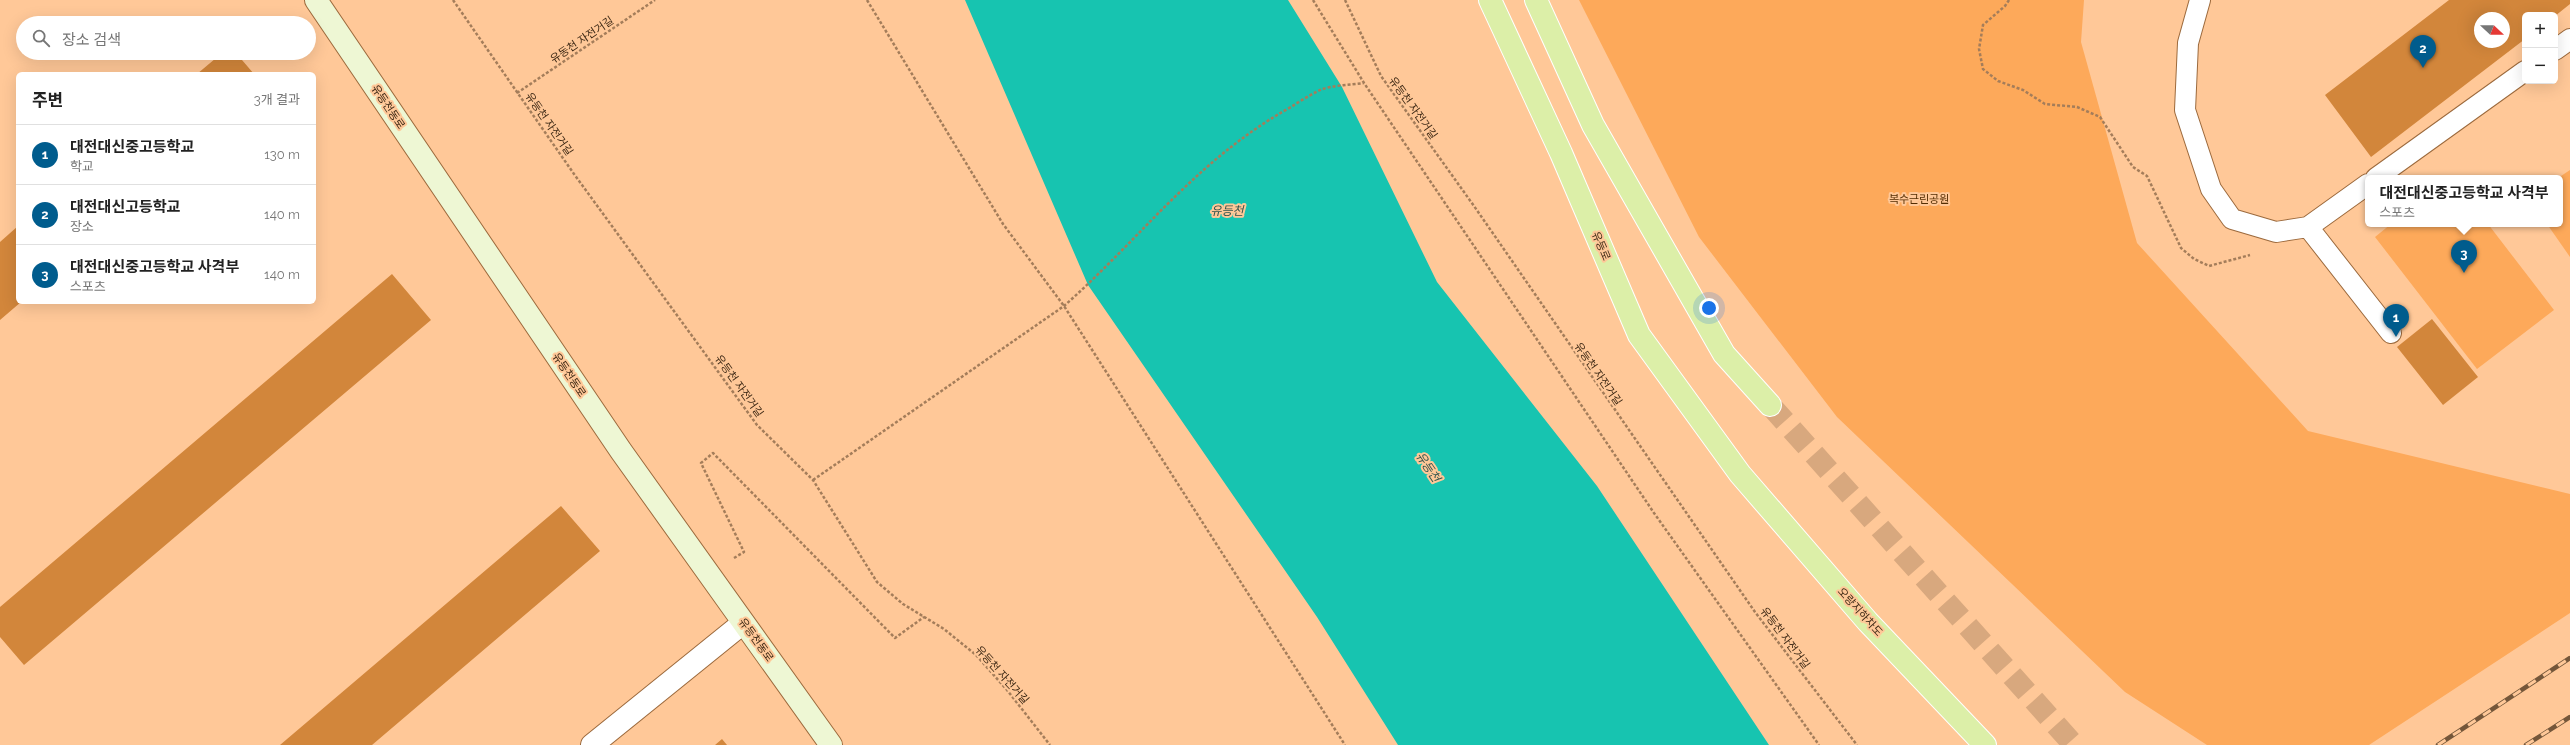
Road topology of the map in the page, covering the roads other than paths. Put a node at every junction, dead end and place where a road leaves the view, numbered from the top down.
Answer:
1 (316, 0) edge
2 (1490, 0) edge
3 (1536, 0) edge
4 (2200, 0) edge
5 (2570, 39) edge
6 (2558, 48) edge
7 (2522, 73) edge
8 (2380, 175) edge
9 (2365, 186) edge
10 (2308, 227) junction
11 (2391, 333) dead end
12 (1770, 405) tunnel mouth
13 (1740, 474) joint
14 (743, 623) junction
15 (592, 745) edge
16 (831, 745) edge
17 (1985, 745) edge

1 - 14 main road, 유등천동로
2 - 13 main road, 유등로
3 - 12 main road
4 - 10 lane
5 - 6 lane
7 - 8 lane
9 - 10 lane
10 - 11 lane
13 - 17 main road, 오량지하차도
14 - 15 street
14 - 16 main road, 유등천동로

